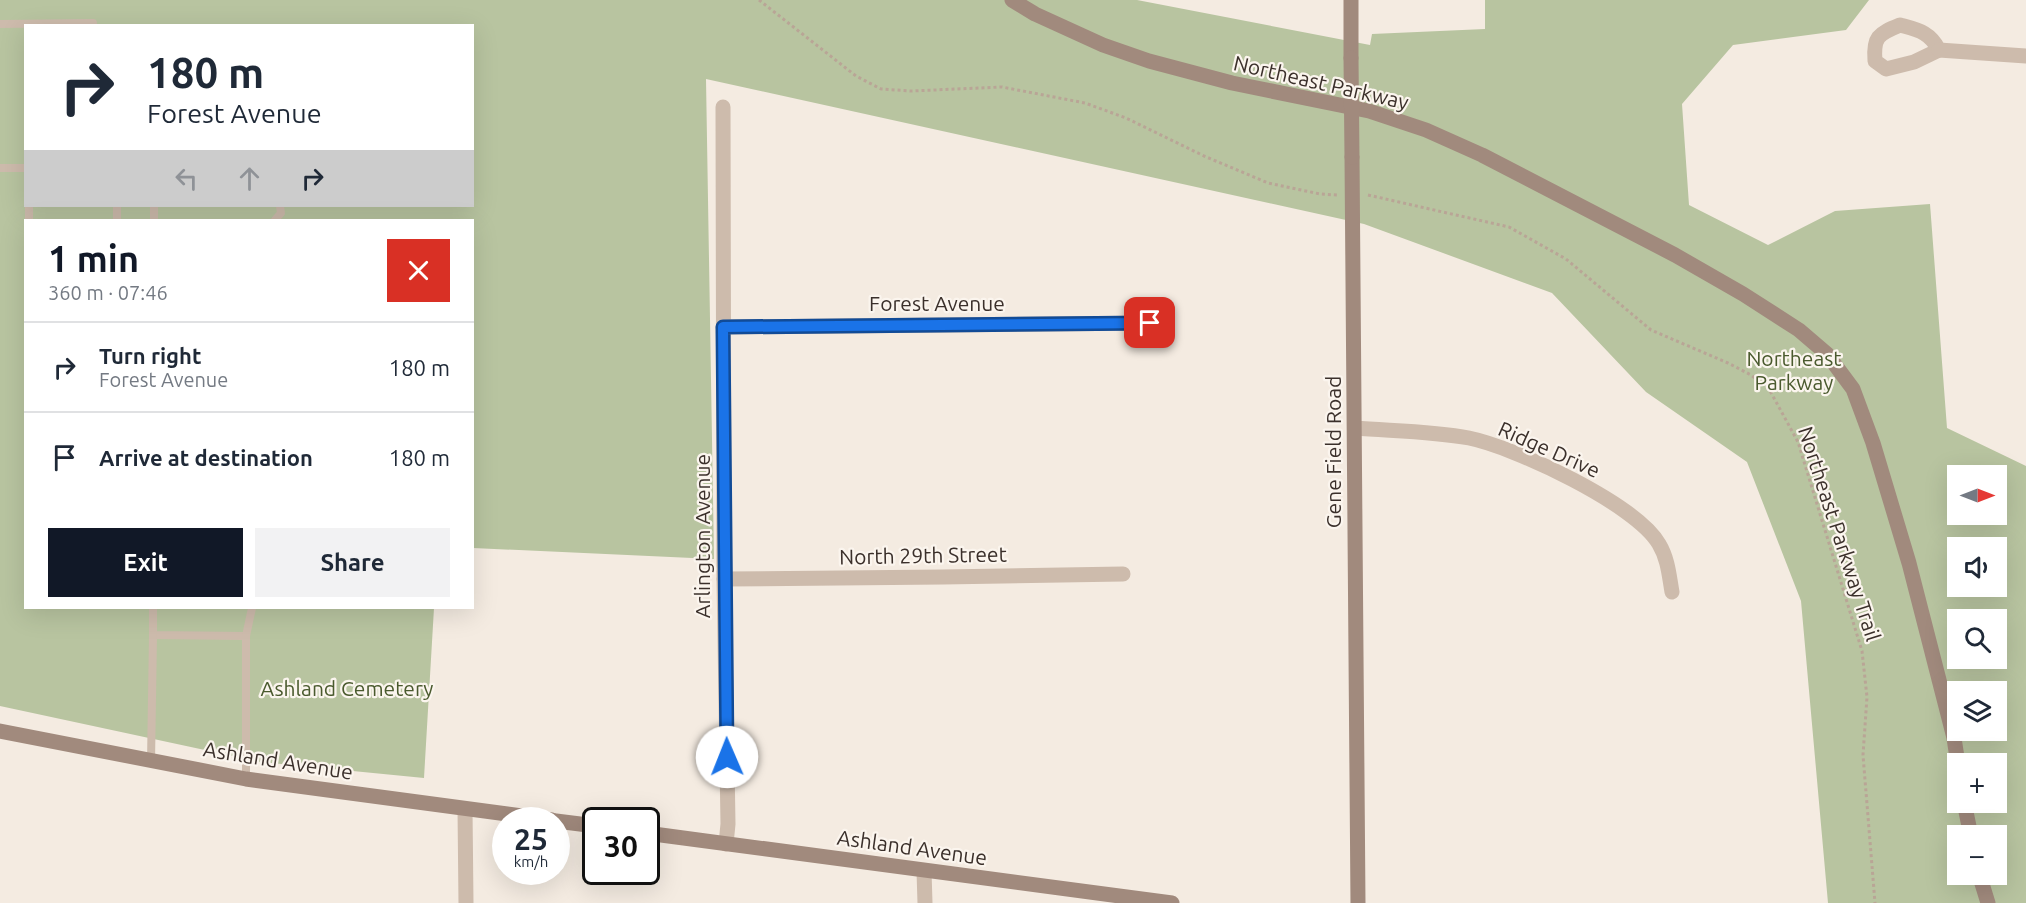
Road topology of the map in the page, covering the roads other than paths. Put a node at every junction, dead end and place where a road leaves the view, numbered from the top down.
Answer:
1 (1012, 0) edge
2 (1351, 0) edge
3 (93, 23) dead end
4 (0, 24) edge
5 (1939, 50) dead end
6 (2026, 56) edge
7 (723, 107) dead end
8 (0, 168) edge
9 (24, 168) edge
10 (1150, 323) dead end
11 (723, 327) junction
12 (1355, 428) junction
13 (1123, 574) dead end
14 (724, 579) junction
15 (1672, 592) dead end
16 (153, 609) edge
17 (252, 609) edge
18 (153, 635) junction
19 (246, 636) junction
20 (0, 731) edge
21 (1956, 753) edge
22 (151, 762) junction
23 (246, 779) junction
24 (465, 809) junction
25 (492, 812) edge
26 (660, 835) edge
27 (726, 844) junction
28 (924, 871) junction
29 (1982, 885) edge
30 (466, 903) edge
31 (925, 903) edge
32 (1172, 903) edge
33 (1358, 903) edge
34 (1988, 903) edge

1 - 21 street, Northeast Parkway
2 - 12 street, Gene Field Road, bridge
3 - 4 lane
5 - 6 street
7 - 11 street, Arlington Avenue
8 - 9 lane
10 - 11 street, Forest Avenue
11 - 14 street, Arlington Avenue
12 - 15 street, Ridge Drive
12 - 33 street, Gene Field Road
13 - 14 street, North 29th Street
14 - 27 street, Arlington Avenue
16 - 18 lane
17 - 19 lane
18 - 19 lane
18 - 22 lane
19 - 23 lane
20 - 22 street, Ashland Avenue
22 - 23 street, Ashland Avenue
23 - 24 street, Ashland Avenue
24 - 25 street, Ashland Avenue
24 - 30 street
26 - 27 street, Ashland Avenue
27 - 28 street, Ashland Avenue
28 - 31 street
28 - 32 street, Ashland Avenue
29 - 34 street

